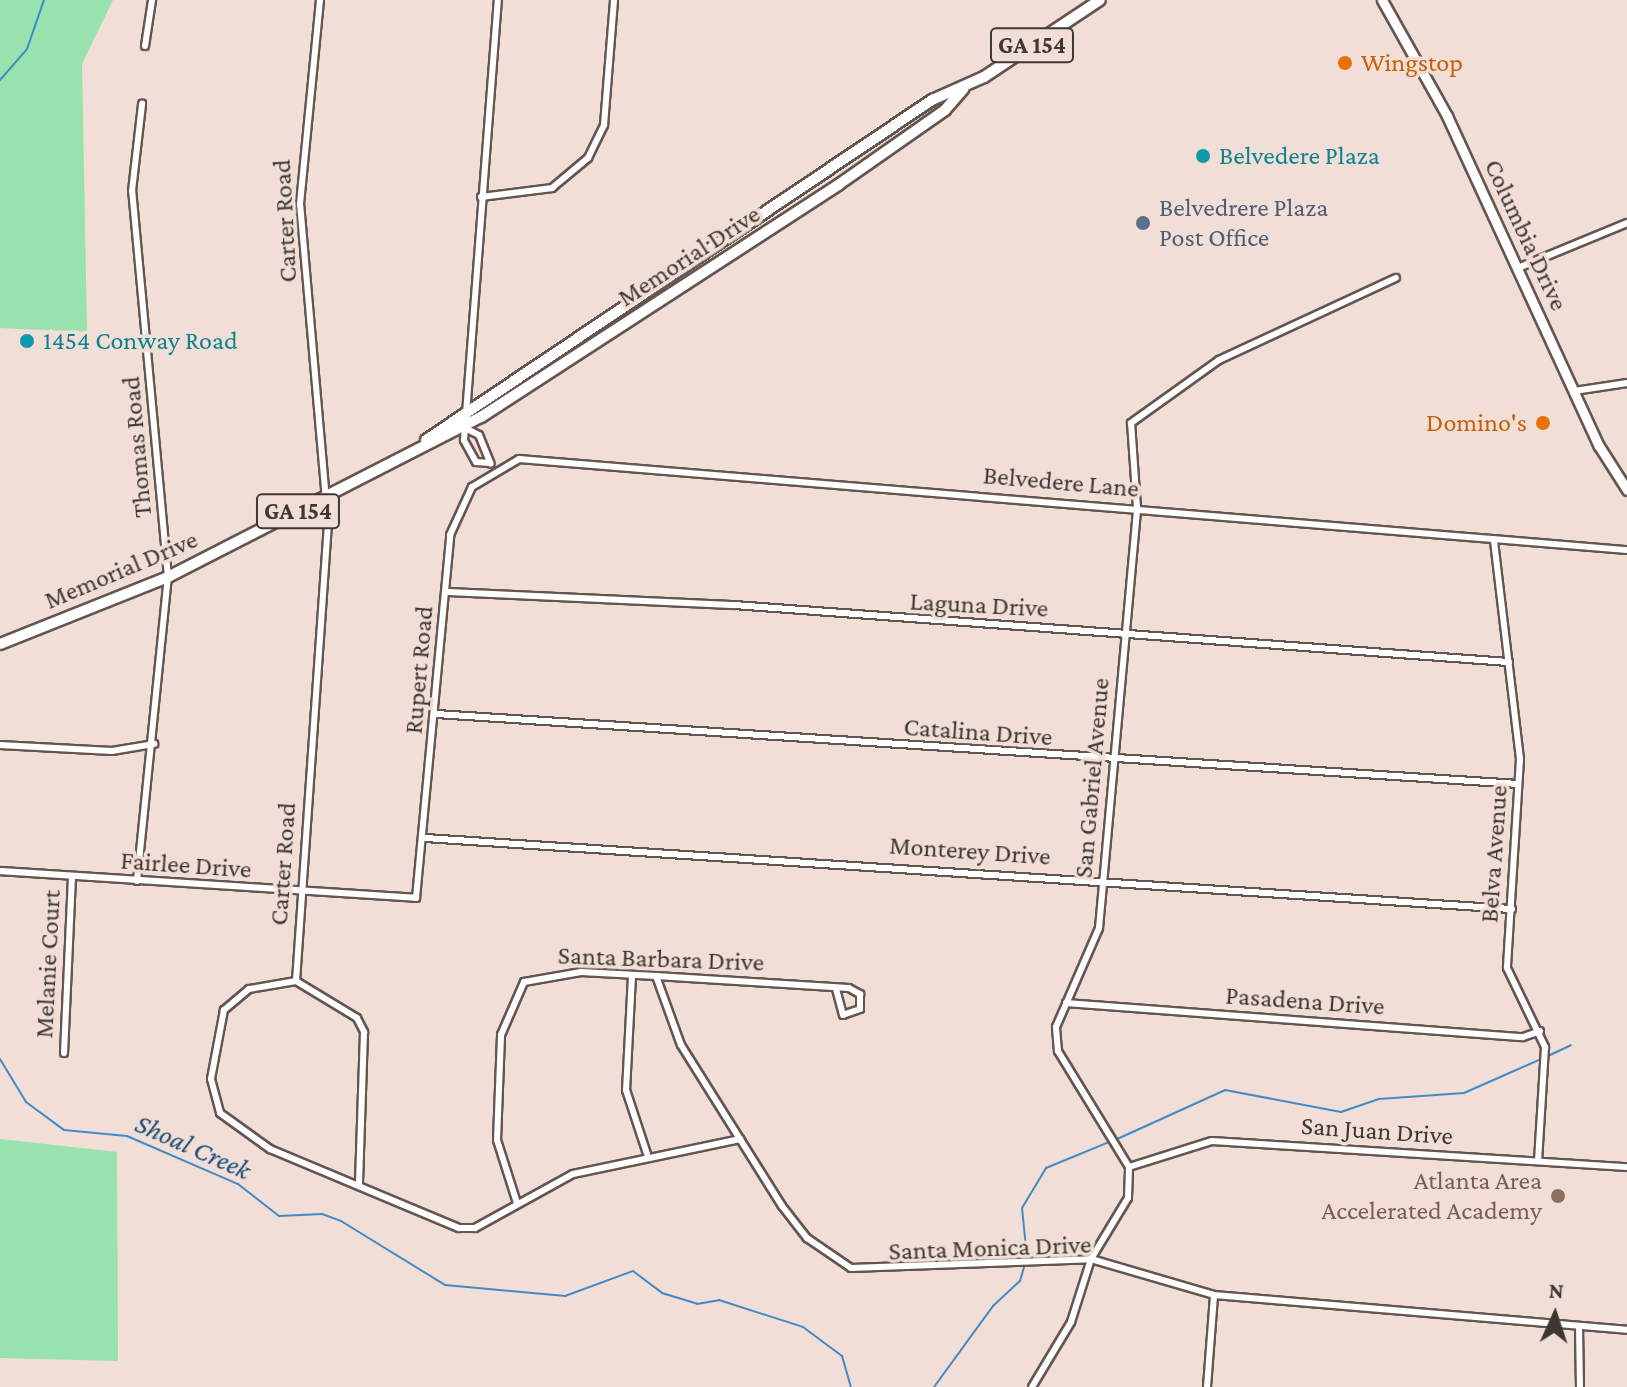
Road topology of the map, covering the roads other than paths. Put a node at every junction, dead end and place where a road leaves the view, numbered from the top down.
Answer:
1 (152, 0) edge
2 (320, 0) edge
3 (498, 0) edge
4 (614, 0) edge
5 (1100, 0) edge
6 (1382, 0) edge
7 (145, 46) dead end
8 (963, 89) junction
9 (142, 104) dead end
10 (481, 197) junction
11 (1627, 223) edge
12 (1518, 268) junction
13 (1396, 278) dead end
14 (1627, 383) edge
15 (1574, 391) junction
16 (466, 408) junction
17 (466, 427) junction
18 (426, 440) junction
19 (490, 463) junction
20 (495, 470) junction
21 (1627, 490) edge
22 (328, 496) junction
23 (1137, 508) junction
24 (1494, 541) junction
25 (1627, 550) edge
26 (168, 577) junction
27 (446, 592) junction
28 (1126, 635) junction
29 (0, 644) edge
30 (1509, 662) junction
31 (436, 714) junction
32 (154, 744) junction
33 (0, 745) edge
34 (1114, 762) junction
35 (1518, 784) junction
36 (425, 838) junction
37 (0, 871) edge
38 (72, 878) junction
39 (137, 881) junction
40 (1102, 881) junction
41 (301, 894) junction
42 (416, 898) joint
43 (1512, 909) junction
44 (632, 976) junction
45 (656, 976) junction
46 (296, 981) junction
47 (836, 988) junction
48 (1066, 1003) junction
49 (1540, 1031) junction
50 (64, 1053) dead end
51 (740, 1139) junction
52 (647, 1154) junction
53 (1538, 1161) junction
54 (1129, 1167) junction
55 (1627, 1167) edge
56 (359, 1185) junction
57 (517, 1203) junction
58 (1091, 1259) junction
59 (1214, 1295) junction
60 (1579, 1326) junction
61 (1627, 1330) edge
62 (1032, 1387) edge
63 (1207, 1387) edge
64 (1580, 1387) edge

1 - 7 street
2 - 22 street, Carter Road
3 - 10 street
4 - 10 street
5 - 8 main road, Memorial Drive / GA 154
6 - 12 main road, Columbia Drive
8 - 16 main road, Memorial Drive / GA 154
8 - 17 main road, Memorial Drive / GA 154
9 - 26 street, Thomas Road
10 - 16 street
11 - 12 street
12 - 15 main road, Columbia Drive
13 - 23 street, San Gabriel Avenue
14 - 15 street
15 - 21 main road, Columbia Drive
16 - 17 street
16 - 18 main road, Memorial Drive / GA 154
17 - 18 main road, Memorial Drive / GA 154
17 - 19 street
17 - 19 street
18 - 22 main road, Memorial Drive / GA 154
19 - 20 street
20 - 23 street, Belvedere Lane
20 - 27 street, Rupert Road
22 - 26 main road, Memorial Drive / GA 154
22 - 41 street, Carter Road
23 - 24 street, Belvedere Lane
23 - 28 street, San Gabriel Avenue
24 - 25 street, Belvedere Lane
24 - 30 street, Belva Avenue
26 - 29 main road, Memorial Drive / GA 154
26 - 32 street, Thomas Road
27 - 28 street, Laguna Drive
27 - 31 street, Rupert Road
28 - 30 street, Laguna Drive
28 - 34 street, San Gabriel Avenue
30 - 35 street, Belva Avenue
31 - 34 street, Catalina Drive
31 - 36 street, Rupert Road
32 - 33 street
32 - 39 street, Thomas Road
34 - 35 street, Catalina Drive
34 - 40 street, San Gabriel Avenue
35 - 43 street, Belva Avenue
36 - 40 street, Monterey Drive
36 - 42 street, Rupert Road
37 - 38 street, Fairlee Drive
38 - 39 street, Fairlee Drive
38 - 50 street, Melanie Court
39 - 41 street, Fairlee Drive
40 - 43 street, Monterey Drive
40 - 48 street, San Gabriel Avenue
41 - 42 street, Fairlee Drive
41 - 46 street, Carter Road
43 - 49 street, Belva Avenue
44 - 45 street, Santa Barbara Drive
44 - 52 street
44 - 57 street, Santa Barbara Drive
45 - 47 street, Santa Barbara Drive
45 - 51 street, Santa Monica Drive
46 - 56 street
46 - 56 street
47 - 47 street
48 - 49 street, Pasadena Drive
48 - 54 street, San Gabriel Avenue
49 - 53 street, Belva Avenue
51 - 52 street
51 - 58 street, Santa Monica Drive
52 - 57 street
53 - 54 street, San Juan Drive
53 - 55 street, San Juan Drive
54 - 58 street
56 - 57 street
58 - 59 street, Santa Monica Drive
58 - 62 street
59 - 60 street, Santa Monica Drive
59 - 63 street
60 - 61 street, Santa Monica Drive
60 - 64 street

